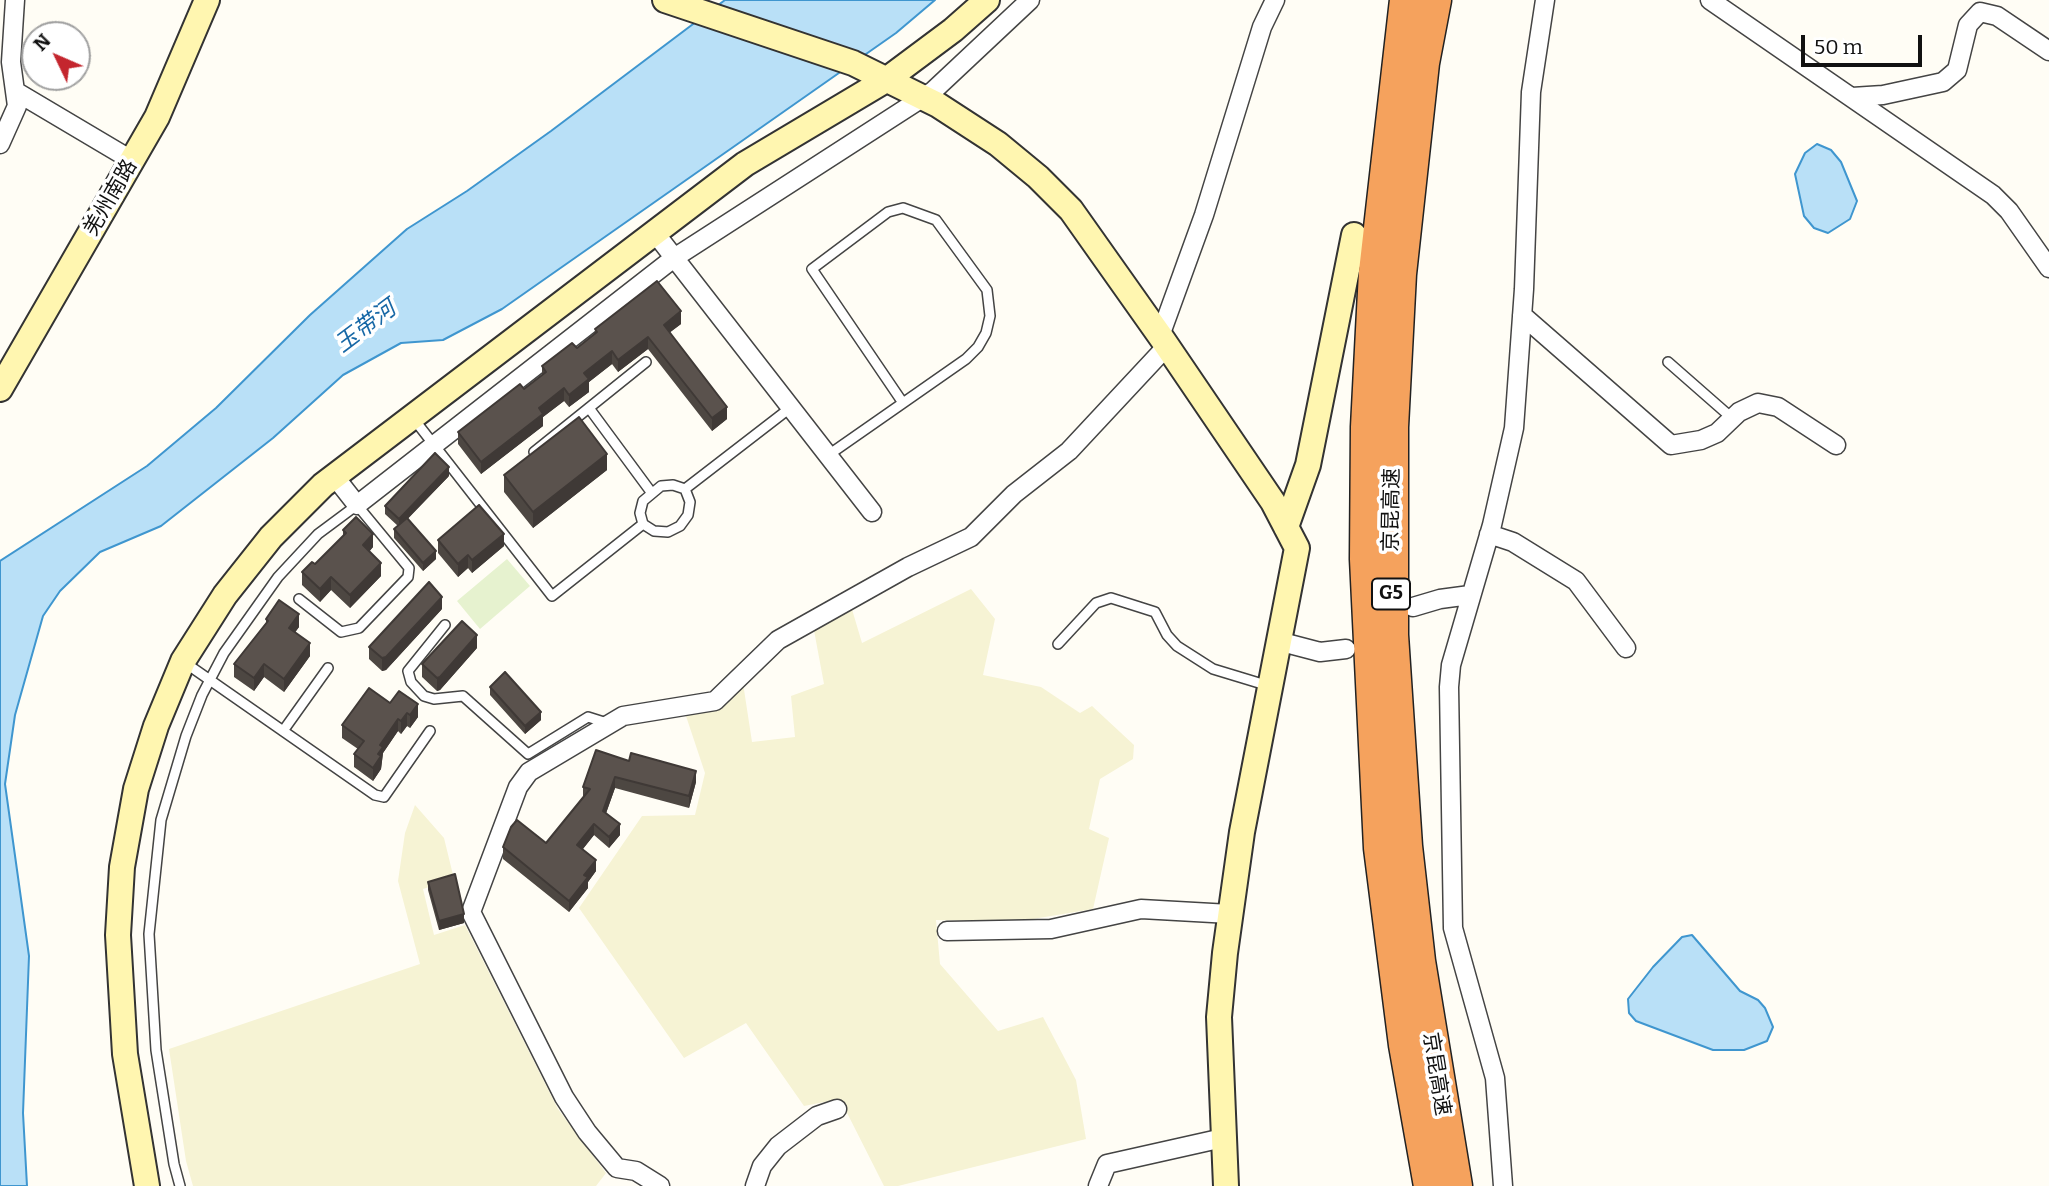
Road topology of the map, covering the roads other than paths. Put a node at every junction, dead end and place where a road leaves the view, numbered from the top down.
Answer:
1 (15, 0) edge
2 (207, 0) edge
3 (666, 0) edge
4 (987, 0) edge
5 (1030, 0) edge
6 (1275, 0) edge
7 (1406, 0) edge
8 (1435, 0) edge
9 (1545, 0) edge
10 (1710, 0) edge
11 (2049, 51) edge
12 (886, 80) junction
13 (15, 91) junction
14 (922, 97) junction
15 (1852, 97) junction
16 (0, 144) edge
17 (133, 161) junction
18 (655, 233) junction
19 (1354, 235) dead end
20 (674, 258) junction
21 (2049, 268) edge
22 (1522, 315) junction
23 (1164, 341) junction
24 (646, 362) dead end
25 (1668, 362) dead end
26 (0, 389) edge
27 (903, 403) junction
28 (589, 408) junction
29 (790, 408) junction
30 (413, 417) junction
31 (1733, 419) junction
32 (434, 444) junction
33 (1836, 445) dead end
34 (827, 456) junction
35 (524, 460) edge
36 (335, 477) junction
37 (685, 489) junction
38 (650, 492) junction
39 (357, 505) junction
40 (872, 512) dead end
41 (643, 524) junction
42 (1286, 527) junction
43 (1489, 534) junction
44 (1470, 595) junction
45 (299, 599) dead end
46 (1413, 607) dead end
47 (444, 625) dead end
48 (1279, 641) junction
49 (1058, 644) dead end
50 (1626, 648) dead end
51 (1346, 649) dead end
52 (183, 661) junction
53 (328, 668) dead end
54 (209, 680) junction
55 (1270, 686) junction
56 (607, 723) junction
57 (430, 731) dead end
58 (283, 732) junction
59 (1230, 914) junction
60 (947, 932) dead end
61 (837, 1109) dead end
62 (1223, 1138) junction
63 (147, 1186) edge
64 (180, 1186) edge
65 (660, 1186) edge
66 (755, 1186) edge
67 (1098, 1186) edge
68 (1226, 1186) edge
69 (1430, 1186) edge
70 (1456, 1186) edge
71 (1503, 1186) edge

1 - 13 street
2 - 17 street, 羌州南路
3 - 12 street
4 - 12 street
5 - 14 street
6 - 23 street
7 - 69 highway, 京昆高速 / G5
8 - 70 highway, 京昆高速 / G5
9 - 22 street
10 - 15 street
11 - 15 street
12 - 14 street
12 - 18 street
13 - 16 street
13 - 17 street
14 - 20 street
14 - 23 street
15 - 21 street
17 - 26 street, 羌州南路
18 - 20 street
18 - 30 street
19 - 42 street
20 - 29 street
20 - 32 street
22 - 31 street
22 - 43 street
23 - 42 street
23 - 56 street
24 - 28 lane
25 - 31 lane
27 - 27 lane
27 - 34 lane
28 - 35 lane
28 - 38 lane
29 - 34 street
29 - 37 lane
30 - 32 lane
30 - 36 street
31 - 33 street
32 - 39 street
32 - 41 lane
34 - 40 street
36 - 39 street
36 - 52 street
37 - 38 lane
37 - 41 lane
38 - 41 lane
39 - 45 lane
39 - 54 lane
42 - 48 street
43 - 44 street
43 - 50 street
44 - 46 street
44 - 71 street
47 - 56 lane
48 - 51 street
48 - 55 street
49 - 55 lane
52 - 54 lane
52 - 63 street
53 - 58 lane
54 - 58 lane
54 - 64 lane
55 - 59 street
56 - 65 street
57 - 58 lane
59 - 60 street
59 - 62 street
61 - 66 street
62 - 67 street
62 - 68 street

